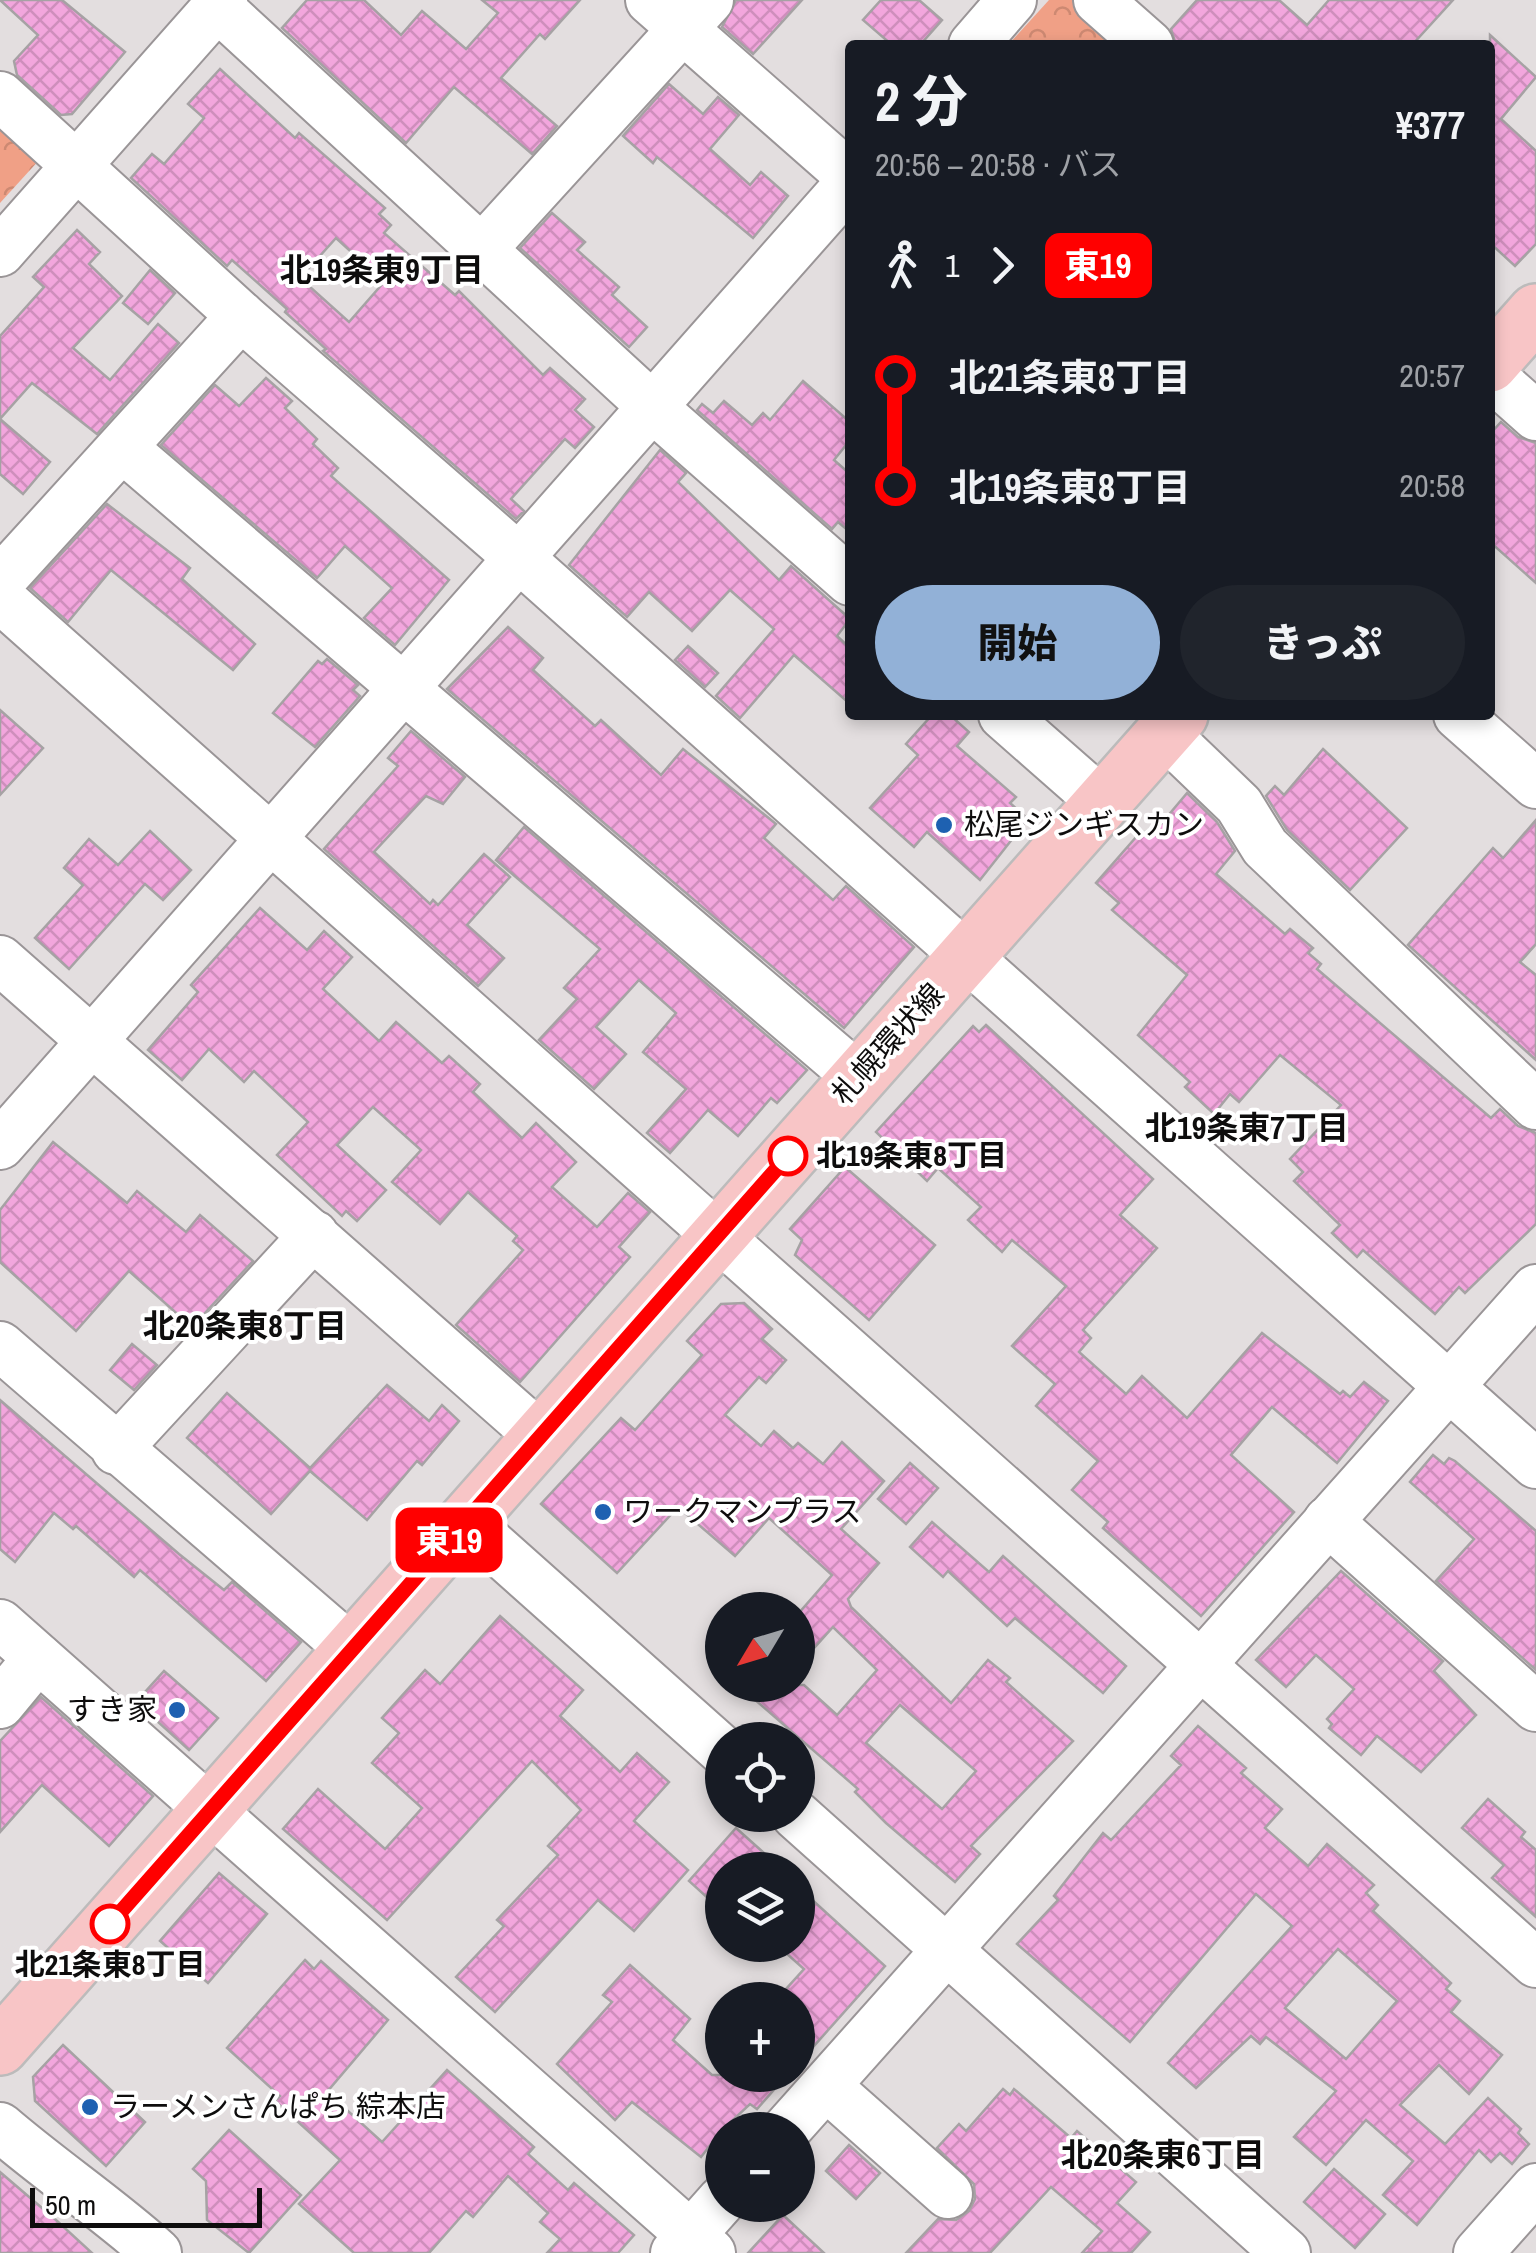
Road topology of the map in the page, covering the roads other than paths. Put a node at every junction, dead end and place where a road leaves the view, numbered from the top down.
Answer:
1 (1012, 0) edge
2 (1098, 0) edge
3 (220, 3) edge
4 (681, 10) edge
5 (976, 40) edge
6 (1142, 40) edge
7 (0, 96) edge
8 (75, 167) junction
9 (845, 175) edge
10 (845, 186) edge
11 (483, 248) junction
12 (0, 252) edge
13 (1536, 312) edge
14 (241, 316) junction
15 (1495, 358) edge
16 (1495, 365) edge
17 (654, 407) junction
18 (1536, 416) edge
19 (124, 449) junction
20 (518, 557) junction
21 (845, 576) edge
22 (0, 582) edge
23 (0, 598) edge
24 (402, 690) junction
25 (1009, 720) edge
26 (1465, 720) edge
27 (1172, 724) edge
28 (1529, 764) edge
29 (1102, 802) junction
30 (271, 837) junction
31 (966, 956) junction
32 (0, 960) edge
33 (93, 1040) junction
34 (858, 1077) junction
35 (1536, 1105) edge
36 (0, 1145) edge
37 (718, 1234) junction
38 (314, 1235) junction
39 (1536, 1289) edge
40 (0, 1346) edge
41 (1450, 1387) junction
42 (541, 1437) junction
43 (116, 1450) junction
44 (1536, 1464) edge
45 (465, 1521) junction
46 (1328, 1521) junction
47 (0, 1624) edge
48 (352, 1650) junction
49 (38, 1658) junction
50 (1200, 1664) junction
51 (0, 1704) edge
52 (1536, 1707) edge
53 (705, 1735) edge
54 (210, 1811) junction
55 (815, 1832) edge
56 (946, 1949) junction
57 (1536, 1963) edge
58 (0, 2048) edge
59 (826, 2086) junction
60 (802, 2112) edge
61 (0, 2127) edge
62 (1536, 2188) edge
63 (948, 2194) dead end
64 (708, 2222) edge
65 (692, 2247) edge
66 (157, 2253) edge
67 (1286, 2253) edge
68 (1478, 2253) edge

1 - 5 street
2 - 6 street
3 - 8 street
3 - 11 street
4 - 9 street
4 - 11 street
7 - 8 street
8 - 12 street
8 - 14 street
10 - 17 street
11 - 17 street
13 - 15 main road
14 - 19 street
14 - 20 street
16 - 18 street
17 - 20 street
17 - 21 street
19 - 22 street
19 - 24 street
20 - 24 street
20 - 31 street
23 - 30 street
24 - 30 street
24 - 34 street
25 - 29 street
26 - 28 street
27 - 29 main road, 札幌環状線
27 - 35 street
29 - 31 main road, 札幌環状線
30 - 33 street
30 - 37 street
31 - 34 main road, 札幌環状線
31 - 41 street
32 - 33 street
33 - 36 street
33 - 38 street
34 - 37 main road, 札幌環状線
37 - 42 main road, 札幌環状線
37 - 50 street
38 - 42 street
38 - 43 street
39 - 41 street
40 - 43 street
41 - 44 street
41 - 46 street
42 - 45 main road, 札幌環状線
43 - 48 street
45 - 48 main road, 札幌環状線
45 - 53 street
46 - 50 street
46 - 52 street
47 - 49 street
48 - 54 main road, 札幌環状線
49 - 51 street
49 - 54 street
50 - 56 street
50 - 57 street
54 - 58 main road, 札幌環状線
54 - 65 street
55 - 56 street
56 - 59 street
56 - 67 street
59 - 60 street
59 - 63 street
61 - 66 street
62 - 68 street
64 - 65 street

